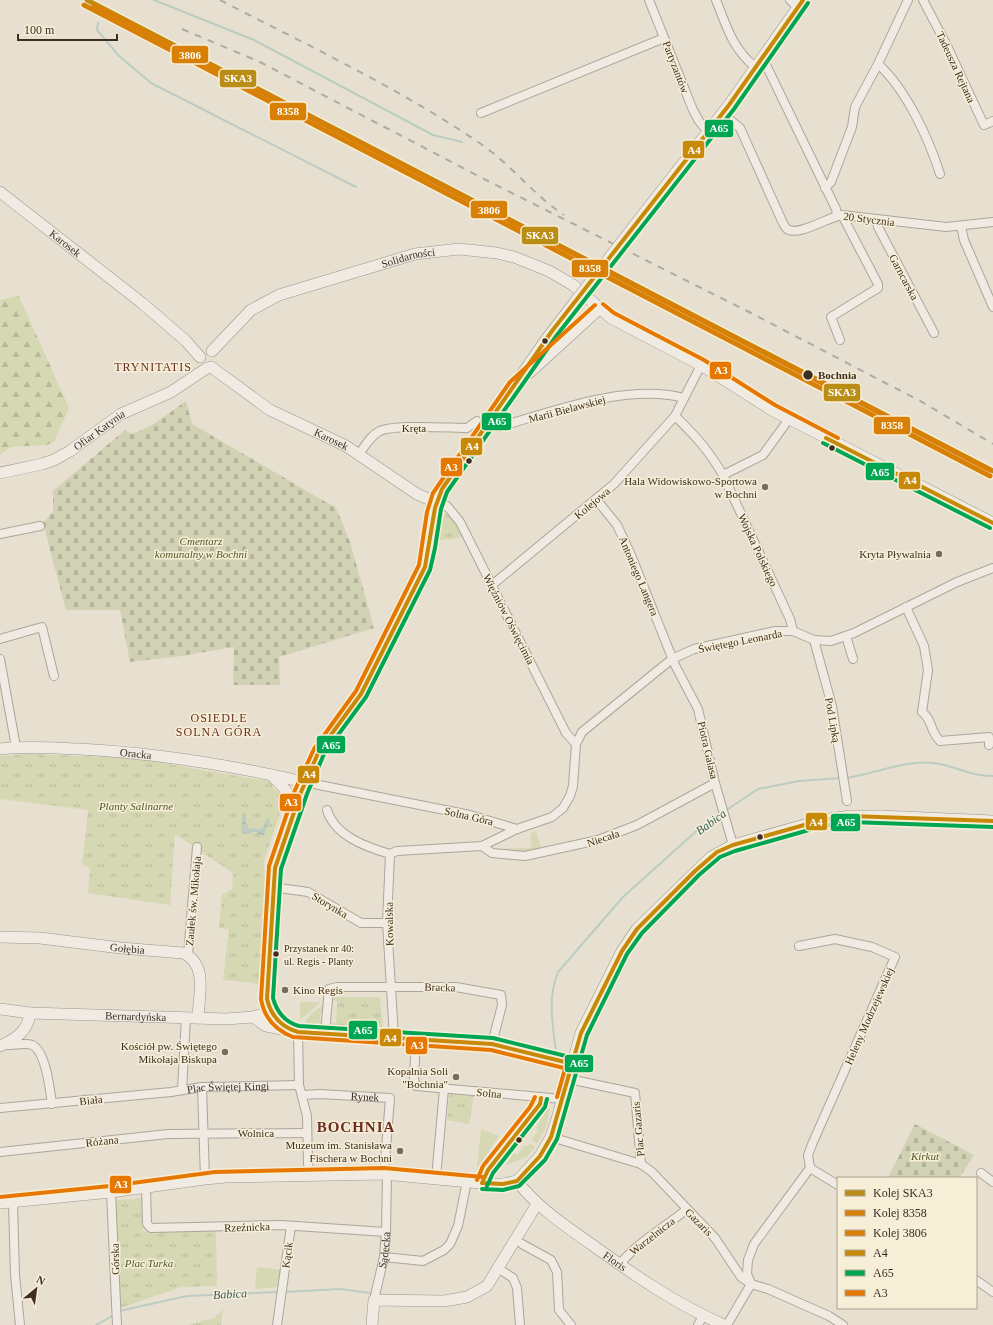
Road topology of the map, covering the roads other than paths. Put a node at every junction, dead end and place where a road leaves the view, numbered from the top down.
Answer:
1 (649, 0) edge
2 (716, 0) edge
3 (908, 0) edge
4 (923, 0) edge
5 (797, 3) edge
6 (664, 38) junction
7 (758, 63) junction
8 (878, 64) junction
9 (481, 113) dead end
10 (722, 113) junction
11 (993, 121) edge
12 (707, 131) junction
13 (940, 174) dead end
14 (825, 188) junction
15 (0, 192) edge
16 (839, 215) junction
17 (878, 220) junction
18 (993, 222) edge
19 (961, 226) junction
20 (993, 307) edge
21 (599, 309) junction
22 (934, 333) dead end
23 (840, 340) dead end
24 (539, 358) junction
25 (209, 359) junction
26 (702, 365) junction
27 (684, 398) junction
28 (674, 416) junction
29 (789, 419) junction
30 (477, 421) dead end
31 (499, 427) dead end
32 (359, 454) junction
33 (0, 473) edge
34 (723, 475) junction
35 (596, 499) junction
36 (435, 502) junction
37 (993, 523) edge
38 (40, 526) dead end
39 (0, 534) edge
40 (993, 568) edge
41 (492, 585) junction
42 (906, 607) junction
43 (793, 631) junction
44 (846, 636) junction
45 (0, 639) edge
46 (814, 640) junction
47 (0, 659) edge
48 (672, 659) junction
49 (853, 659) dead end
50 (54, 676) dead end
51 (576, 744) junction
52 (989, 745) dead end
53 (16, 747) junction
54 (0, 749) edge
55 (270, 774) junction
56 (304, 782) junction
57 (715, 783) junction
58 (847, 801) dead end
59 (327, 810) dead end
60 (294, 813) junction
61 (993, 821) edge
62 (517, 830) junction
63 (733, 845) junction
64 (482, 846) junction
65 (197, 847) dead end
66 (390, 858) junction
67 (272, 887) junction
68 (387, 923) junction
69 (0, 937) edge
70 (799, 946) dead end
71 (188, 955) junction
72 (391, 986) junction
73 (0, 1009) edge
74 (270, 1012) junction
75 (30, 1013) junction
76 (186, 1017) junction
77 (198, 1017) junction
78 (253, 1017) junction
79 (296, 1031) junction
80 (325, 1033) junction
81 (394, 1037) junction
82 (416, 1038) junction
83 (492, 1044) junction
84 (2, 1046) edge
85 (573, 1064) junction
86 (568, 1079) junction
87 (299, 1085) junction
88 (202, 1087) junction
89 (444, 1089) junction
90 (182, 1090) junction
91 (302, 1095) junction
92 (563, 1099) junction
93 (52, 1104) junction
94 (0, 1108) edge
95 (204, 1133) junction
96 (307, 1133) junction
97 (550, 1137) junction
98 (0, 1152) edge
99 (641, 1164) junction
100 (810, 1168) junction
101 (981, 1173) dead end
102 (311, 1175) junction
103 (385, 1175) junction
104 (436, 1178) junction
105 (205, 1179) junction
106 (468, 1181) junction
107 (516, 1181) junction
108 (993, 1182) edge
109 (837, 1184) edge
110 (146, 1187) junction
111 (112, 1192) junction
112 (0, 1203) edge
113 (13, 1203) junction
114 (537, 1204) junction
115 (686, 1209) junction
116 (291, 1226) junction
117 (386, 1232) junction
118 (522, 1244) dead end
119 (384, 1257) junction
120 (620, 1265) junction
121 (499, 1269) junction
122 (977, 1281) edge
123 (751, 1284) junction
124 (993, 1292) edge
125 (374, 1300) junction
126 (117, 1318) edge
127 (701, 1320) edge
128 (20, 1325) edge
129 (278, 1325) edge
130 (372, 1325) edge
131 (520, 1325) edge
132 (571, 1325) edge
133 (724, 1325) edge
134 (728, 1325) edge
135 (843, 1325) edge

1 - 6 street, Partyzantów
2 - 7 street
3 - 8 street
4 - 11 street, Tadeusza Rejtana
5 - 7 street
6 - 9 street
6 - 12 street, Partyzantów
7 - 10 street
7 - 14 street
8 - 13 street
8 - 14 street
10 - 12 street
10 - 16 street, 20 Stycznia
12 - 24 street, bridge
14 - 16 street
15 - 25 street, Karosek
16 - 17 street, 20 Stycznia
16 - 23 street
17 - 19 street, 20 Stycznia
17 - 22 street, Garncarska
18 - 19 street, 20 Stycznia
19 - 20 street
21 - 24 street
21 - 25 street, Solidarności
21 - 26 street, Solidarności
24 - 36 street
25 - 32 street, Karosek
25 - 33 street, Ofiar Katynia
26 - 27 street, Kolejowa
26 - 29 street, Solidarności
27 - 28 street, Kolejowa
27 - 31 street, Marii Bielawskiej
28 - 34 street, Wojska Polskiego
28 - 35 street, Kolejowa
29 - 34 street
29 - 37 street, Solidarności
30 - 32 street, Kręta
32 - 36 street, Karosek
34 - 43 street, Wojska Polskiego
35 - 41 street, Kolejowa
35 - 48 street, Antoniego Langera
36 - 41 street, Więźniów Oświęcimia
36 - 56 street
38 - 39 street
40 - 42 street, Świętego Leonarda
41 - 51 street, Więźniów Oświęcimia
42 - 44 street, Świętego Leonarda
42 - 52 street
43 - 46 street, Świętego Leonarda
43 - 48 street, Świętego Leonarda
44 - 46 street, Świętego Leonarda
44 - 49 street
45 - 50 street
46 - 58 street, Pod Lipką
47 - 53 street
48 - 51 street, Świętego Leonarda
48 - 57 street, Piotra Galasa
51 - 62 street
53 - 54 street, Oracka
53 - 55 street, Oracka
55 - 56 street, Oracka
55 - 60 street
56 - 60 street
56 - 62 street, Solna Góra
57 - 63 street, Piotra Galasa
57 - 64 street, Niecała
59 - 66 street, Niecała
60 - 67 street
61 - 63 street
62 - 64 street, Niecała
63 - 85 street
64 - 66 street, Niecała
65 - 71 street, Zaułek św. Mikołaja
66 - 68 street, Kowalska
67 - 68 street, Storynka
67 - 74 street
68 - 72 street, Kowalska
69 - 71 street, Gołębia
70 - 100 street, Heleny Modrzejewskiej
71 - 77 street
72 - 80 street, Bracka
72 - 81 street, Kowalska
72 - 83 street, Bracka
73 - 75 street, Bernardyńska
74 - 78 street, Bernardyńska
74 - 79 street
75 - 76 street, Bernardyńska
75 - 84 street
76 - 77 street, Bernardyńska
76 - 90 street, Plac Świętej Kingi
77 - 78 street, Bernardyńska
78 - 79 street
79 - 80 street
79 - 87 street
80 - 81 street
81 - 82 street
82 - 83 street
82 - 89 street, Solna
83 - 85 street
84 - 93 street
85 - 86 street
86 - 92 street
86 - 99 street, Plac Gazaris
87 - 88 street, Plac Świętej Kingi
87 - 91 street
88 - 90 street, Plac Świętej Kingi
88 - 95 street
89 - 92 street, Solna
89 - 104 street
90 - 93 street, Biała
91 - 96 street
91 - 103 street, Rynek
92 - 97 street
93 - 94 street, Biała
95 - 96 street, Wolnica
95 - 98 street, Różana
95 - 105 street
96 - 102 street
97 - 99 street, Plac Gazaris
97 - 107 street
99 - 115 street, Gazaris
100 - 109 street
100 - 123 street
101 - 108 street
102 - 103 street
102 - 105 street
103 - 104 street
103 - 117 street, Sądecka
104 - 106 street
105 - 110 street
106 - 107 street
106 - 119 street
107 - 114 street, Floris
110 - 111 street
110 - 116 street, Rzeźnicka
111 - 113 street
111 - 126 street, Górska
112 - 113 street
113 - 128 street
114 - 120 street, Floris
114 - 121 street
115 - 120 street, Warzelnicza
115 - 123 street, Gazaris
116 - 117 street, Rzeźnicka
116 - 129 street, Kącik
117 - 119 street, Sądecka
118 - 132 street
119 - 125 street, Sądecka
120 - 127 street, Floris
121 - 125 street
121 - 131 street
122 - 124 street
123 - 134 street
123 - 135 street
125 - 130 street, Sądecka
127 - 133 street, Floris

